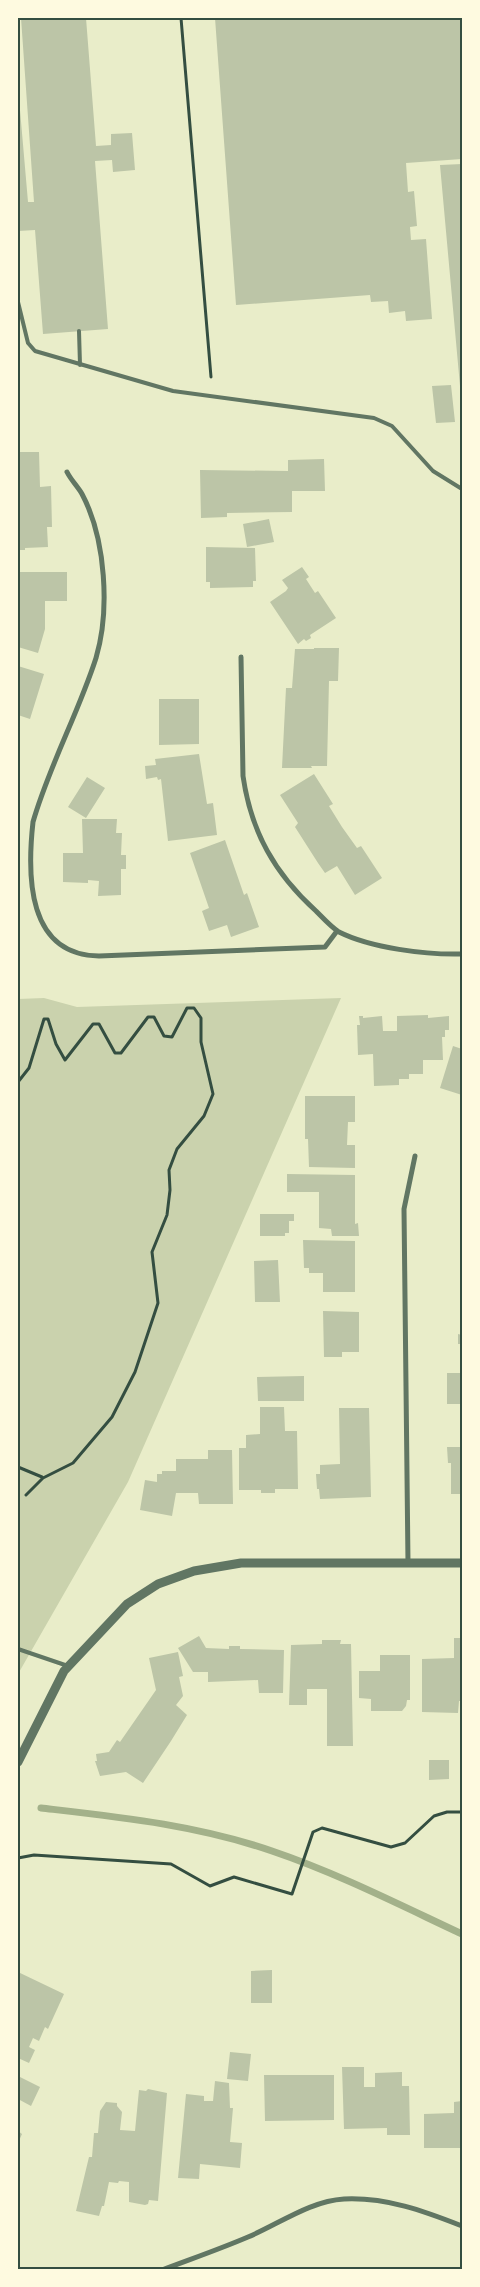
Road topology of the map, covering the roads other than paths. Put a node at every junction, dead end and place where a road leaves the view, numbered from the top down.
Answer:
1 (18, 302) edge
2 (79, 331) dead end
3 (80, 365) junction
4 (66, 472) dead end
5 (462, 489) edge
6 (241, 657) dead end
7 (337, 931) junction
8 (462, 954) edge
9 (415, 1156) dead end
10 (462, 1563) edge
11 (408, 1564) junction
12 (18, 1649) edge
13 (68, 1666) junction
14 (18, 1762) edge
15 (462, 2226) edge
16 (162, 2270) edge

1 - 3 lane
2 - 3 lane
3 - 5 lane
4 - 7 street
6 - 7 street
7 - 8 street
9 - 11 street
10 - 11 street
11 - 13 street
12 - 13 lane
13 - 14 street
15 - 16 street

